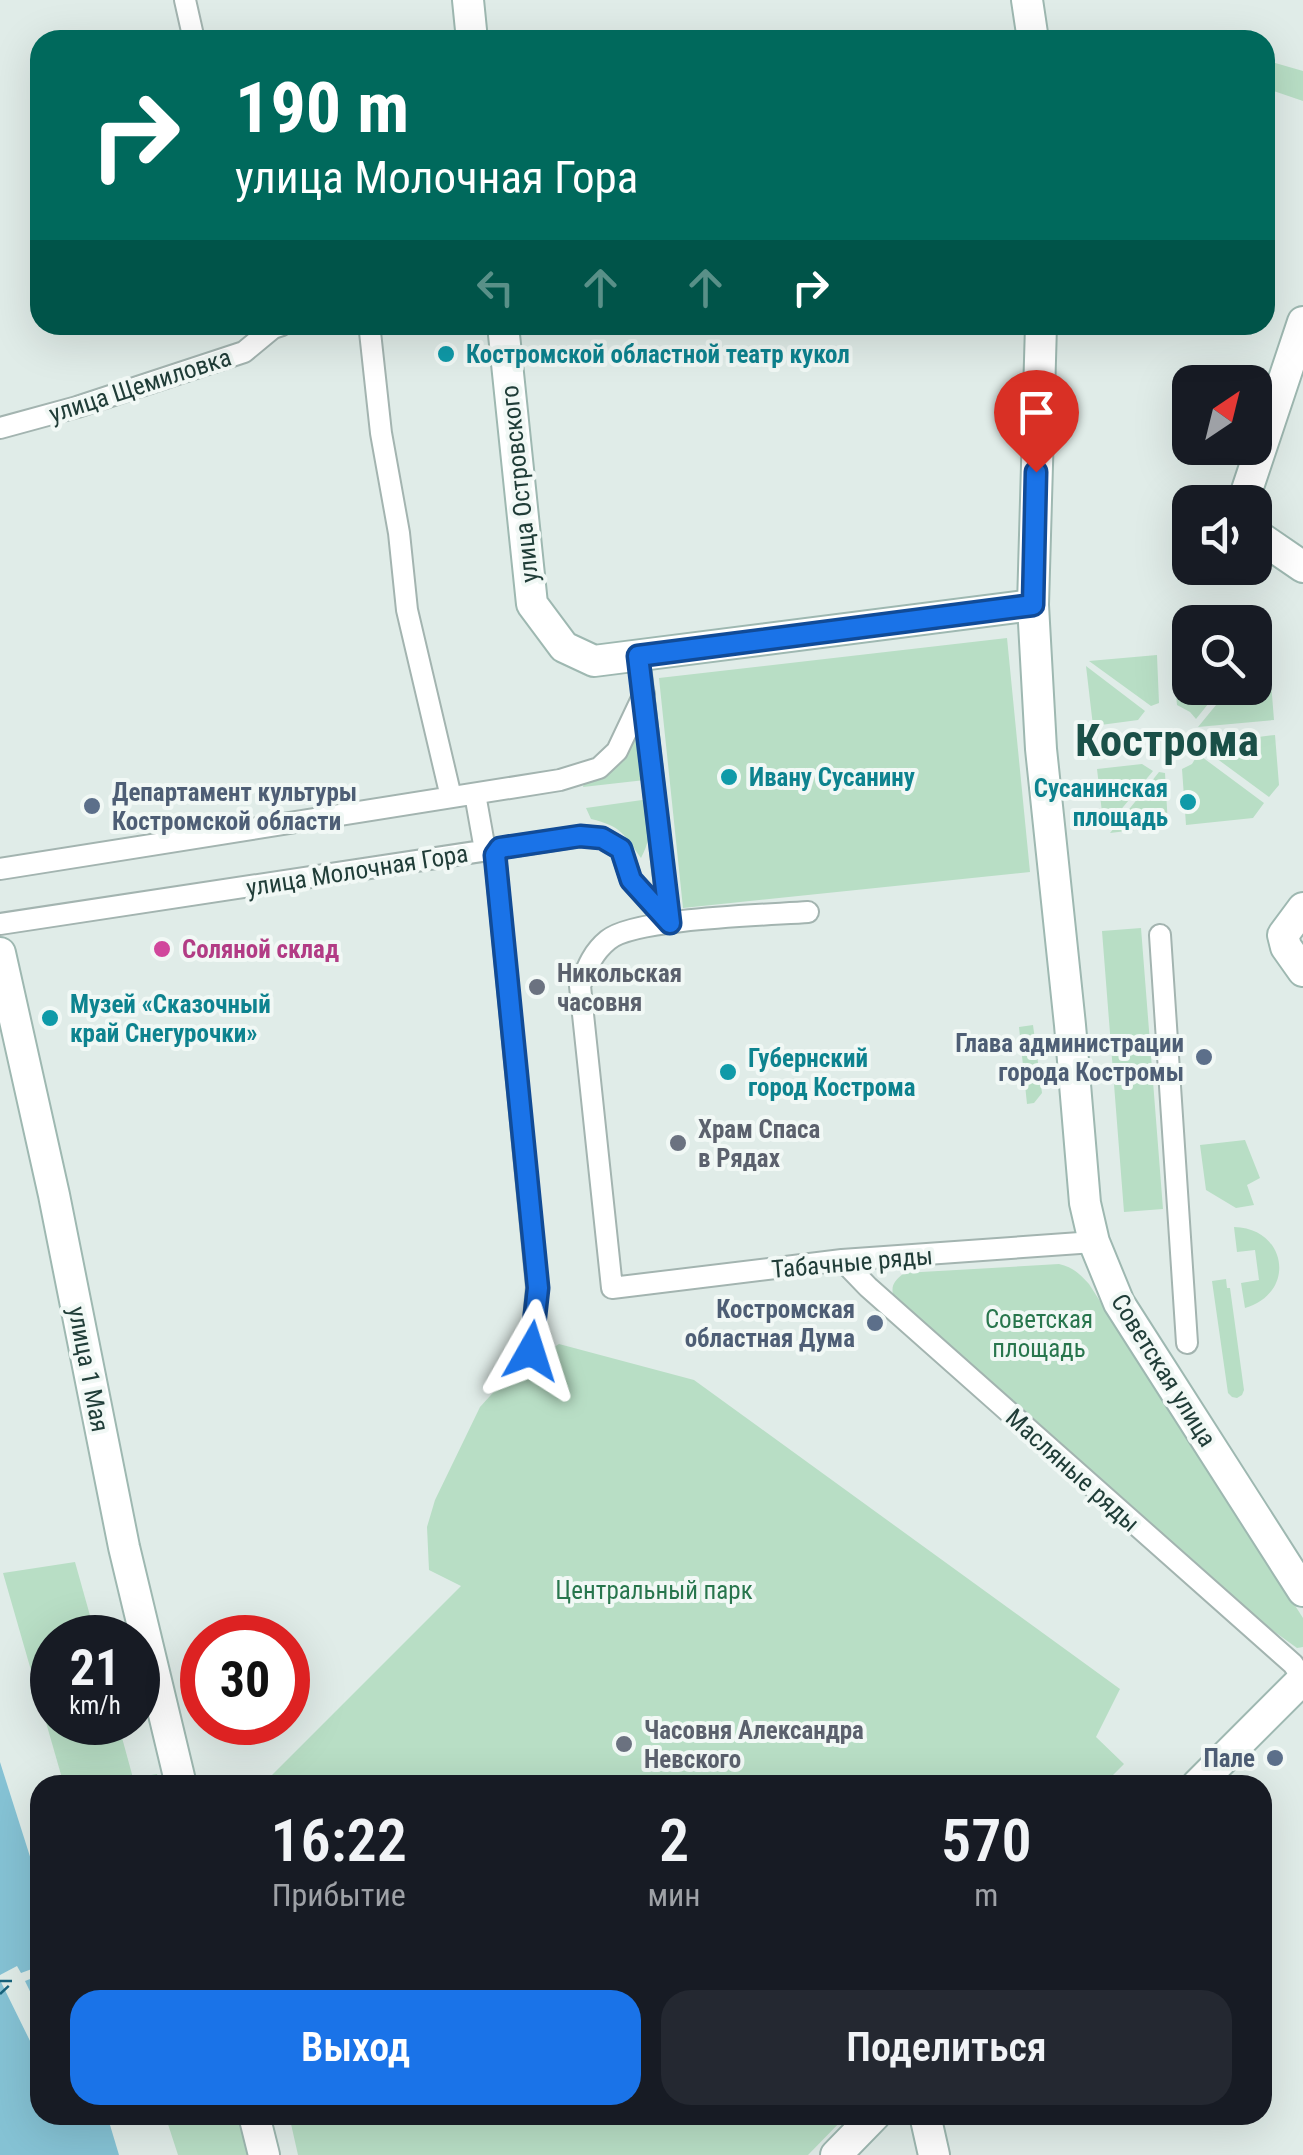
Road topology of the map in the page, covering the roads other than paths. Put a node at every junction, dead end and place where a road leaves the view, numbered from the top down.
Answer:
1 (185, 0) edge
2 (468, 0) edge
3 (1028, 0) edge
4 (192, 30) edge
5 (471, 30) edge
6 (1031, 30) edge
7 (265, 335) edge
8 (370, 335) edge
9 (504, 335) edge
10 (1041, 335) edge
11 (1298, 336) edge
12 (0, 428) edge
13 (1249, 485) edge
14 (1272, 546) edge
15 (1303, 568) edge
16 (1033, 605) junction
17 (638, 656) junction
18 (644, 694) junction
19 (474, 794) junction
20 (451, 797) junction
21 (493, 849) junction
22 (0, 869) edge
23 (1303, 908) edge
24 (808, 912) dead end
25 (670, 923) junction
26 (0, 924) edge
27 (1160, 935) dead end
28 (0, 953) edge
29 (1303, 971) edge
30 (1094, 1242) junction
31 (842, 1260) junction
32 (1187, 1343) dead end
33 (531, 1351) dead end
34 (1303, 1591) edge
35 (1303, 1679) edge
36 (178, 1775) edge
37 (1207, 1775) edge
38 (256, 2125) edge
39 (865, 2125) edge
40 (927, 2125) edge
41 (264, 2155) edge
42 (836, 2155) edge
43 (934, 2155) edge

1 - 4 street
2 - 5 street
3 - 6 street
7 - 12 street, улица Щемиловка
8 - 20 street
9 - 17 street, улица Островского
10 - 16 street
11 - 13 street
14 - 15 street
16 - 17 street, улица Островского
16 - 30 street, Советская улица
17 - 18 street
18 - 19 street
18 - 25 street
19 - 20 street
19 - 21 street
20 - 22 street
21 - 25 street, улица Молочная Гора
21 - 26 street, улица Молочная Гора
21 - 33 street
23 - 29 street
24 - 25 street
25 - 31 street, Табачные ряды
27 - 32 street, Советская улица
28 - 36 street, улица 1 Мая
30 - 31 street, Табачные ряды
30 - 34 street, Советская улица
31 - 35 street, Масляные ряды
35 - 37 street
38 - 41 street
39 - 42 street
40 - 43 street

